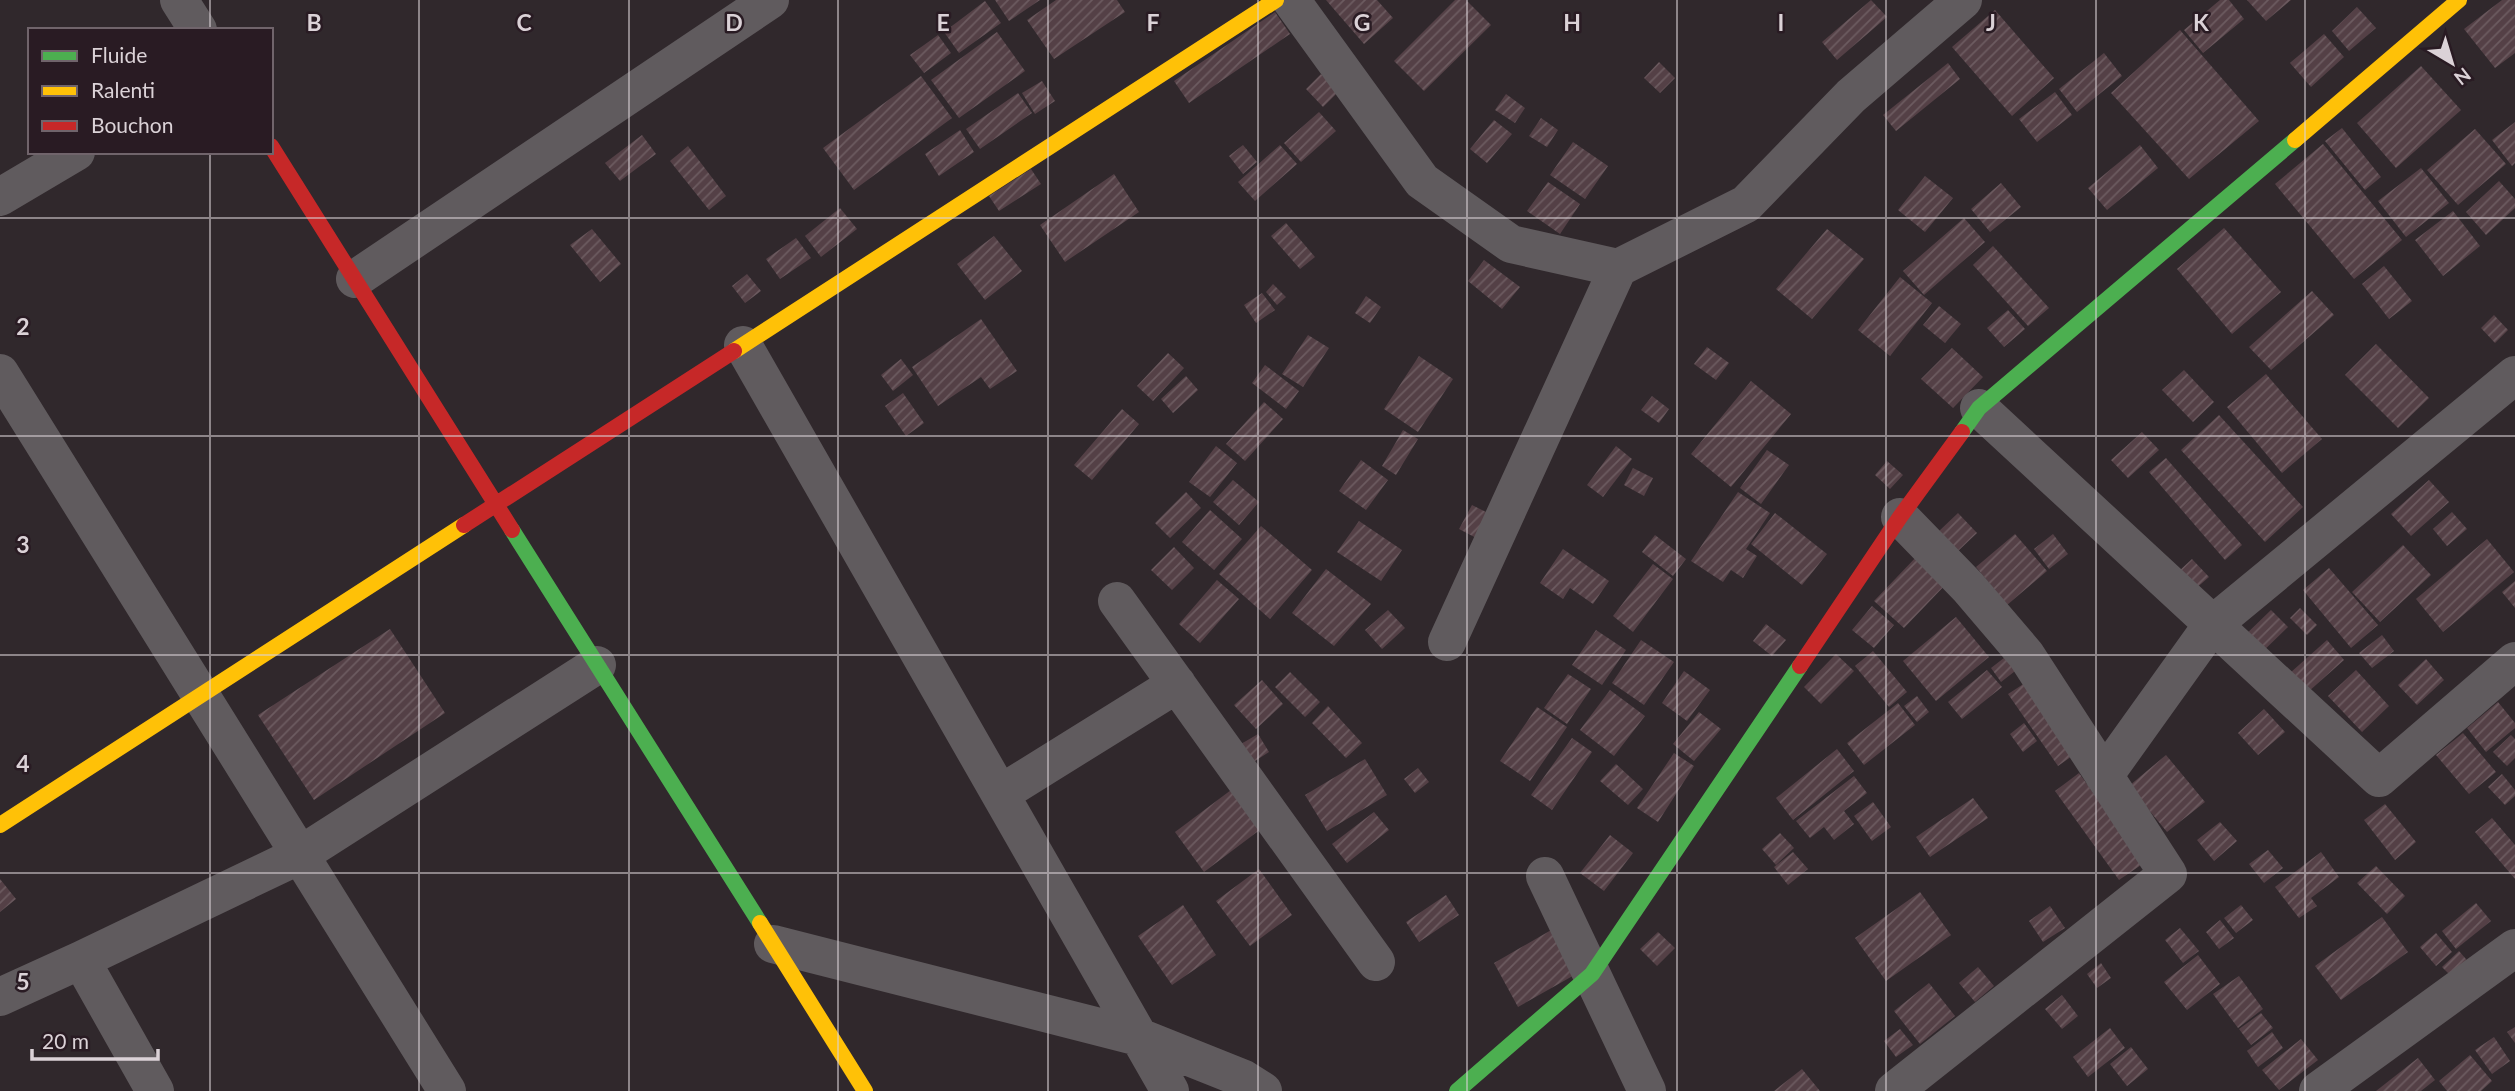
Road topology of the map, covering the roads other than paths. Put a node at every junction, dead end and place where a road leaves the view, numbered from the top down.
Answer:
1 (770, 0) edge
2 (1276, 0) edge
3 (1292, 0) edge
4 (1963, 0) edge
5 (2459, 0) edge
6 (273, 149) edge
7 (73, 154) edge
8 (0, 197) edge
9 (1618, 268) junction
10 (355, 279) junction
11 (743, 345) junction
12 (0, 373) edge
13 (2515, 375) edge
14 (1979, 408) junction
15 (496, 504) junction
16 (1900, 517) junction
17 (1117, 601) dead end
18 (2212, 625) junction
19 (1447, 642) dead end
20 (2515, 662) edge
21 (597, 665) junction
22 (1177, 684) junction
23 (201, 695) junction
24 (2104, 776) junction
25 (1000, 794) junction
26 (0, 825) edge
27 (300, 855) junction
28 (1545, 876) dead end
29 (773, 944) junction
30 (2515, 948) edge
31 (81, 960) junction
32 (1376, 962) dead end
33 (1592, 974) junction
34 (0, 997) edge
35 (1139, 1037) junction
36 (155, 1091) edge
37 (447, 1091) edge
38 (865, 1091) edge
39 (1170, 1091) edge
40 (1263, 1091) edge
41 (1457, 1091) edge
42 (1647, 1091) edge
43 (1894, 1091) edge
44 (2318, 1091) edge

1 - 10 street
2 - 11 street
3 - 9 street
4 - 9 street
5 - 14 street
6 - 10 street
7 - 8 street
9 - 19 street
10 - 15 street
11 - 15 street
11 - 25 street
12 - 23 street
13 - 18 street
14 - 16 street
14 - 18 street
15 - 21 street
15 - 23 street
16 - 24 street
16 - 33 street
17 - 22 street
18 - 20 street
18 - 24 street
21 - 27 street
21 - 29 street
22 - 25 street
22 - 32 street
23 - 26 street
23 - 27 street
24 - 43 street
25 - 35 street
27 - 31 street
27 - 37 street
28 - 33 street
29 - 35 street
29 - 38 street
30 - 44 street
31 - 34 street
31 - 36 street
33 - 41 street
33 - 42 street
35 - 39 street
35 - 40 street

